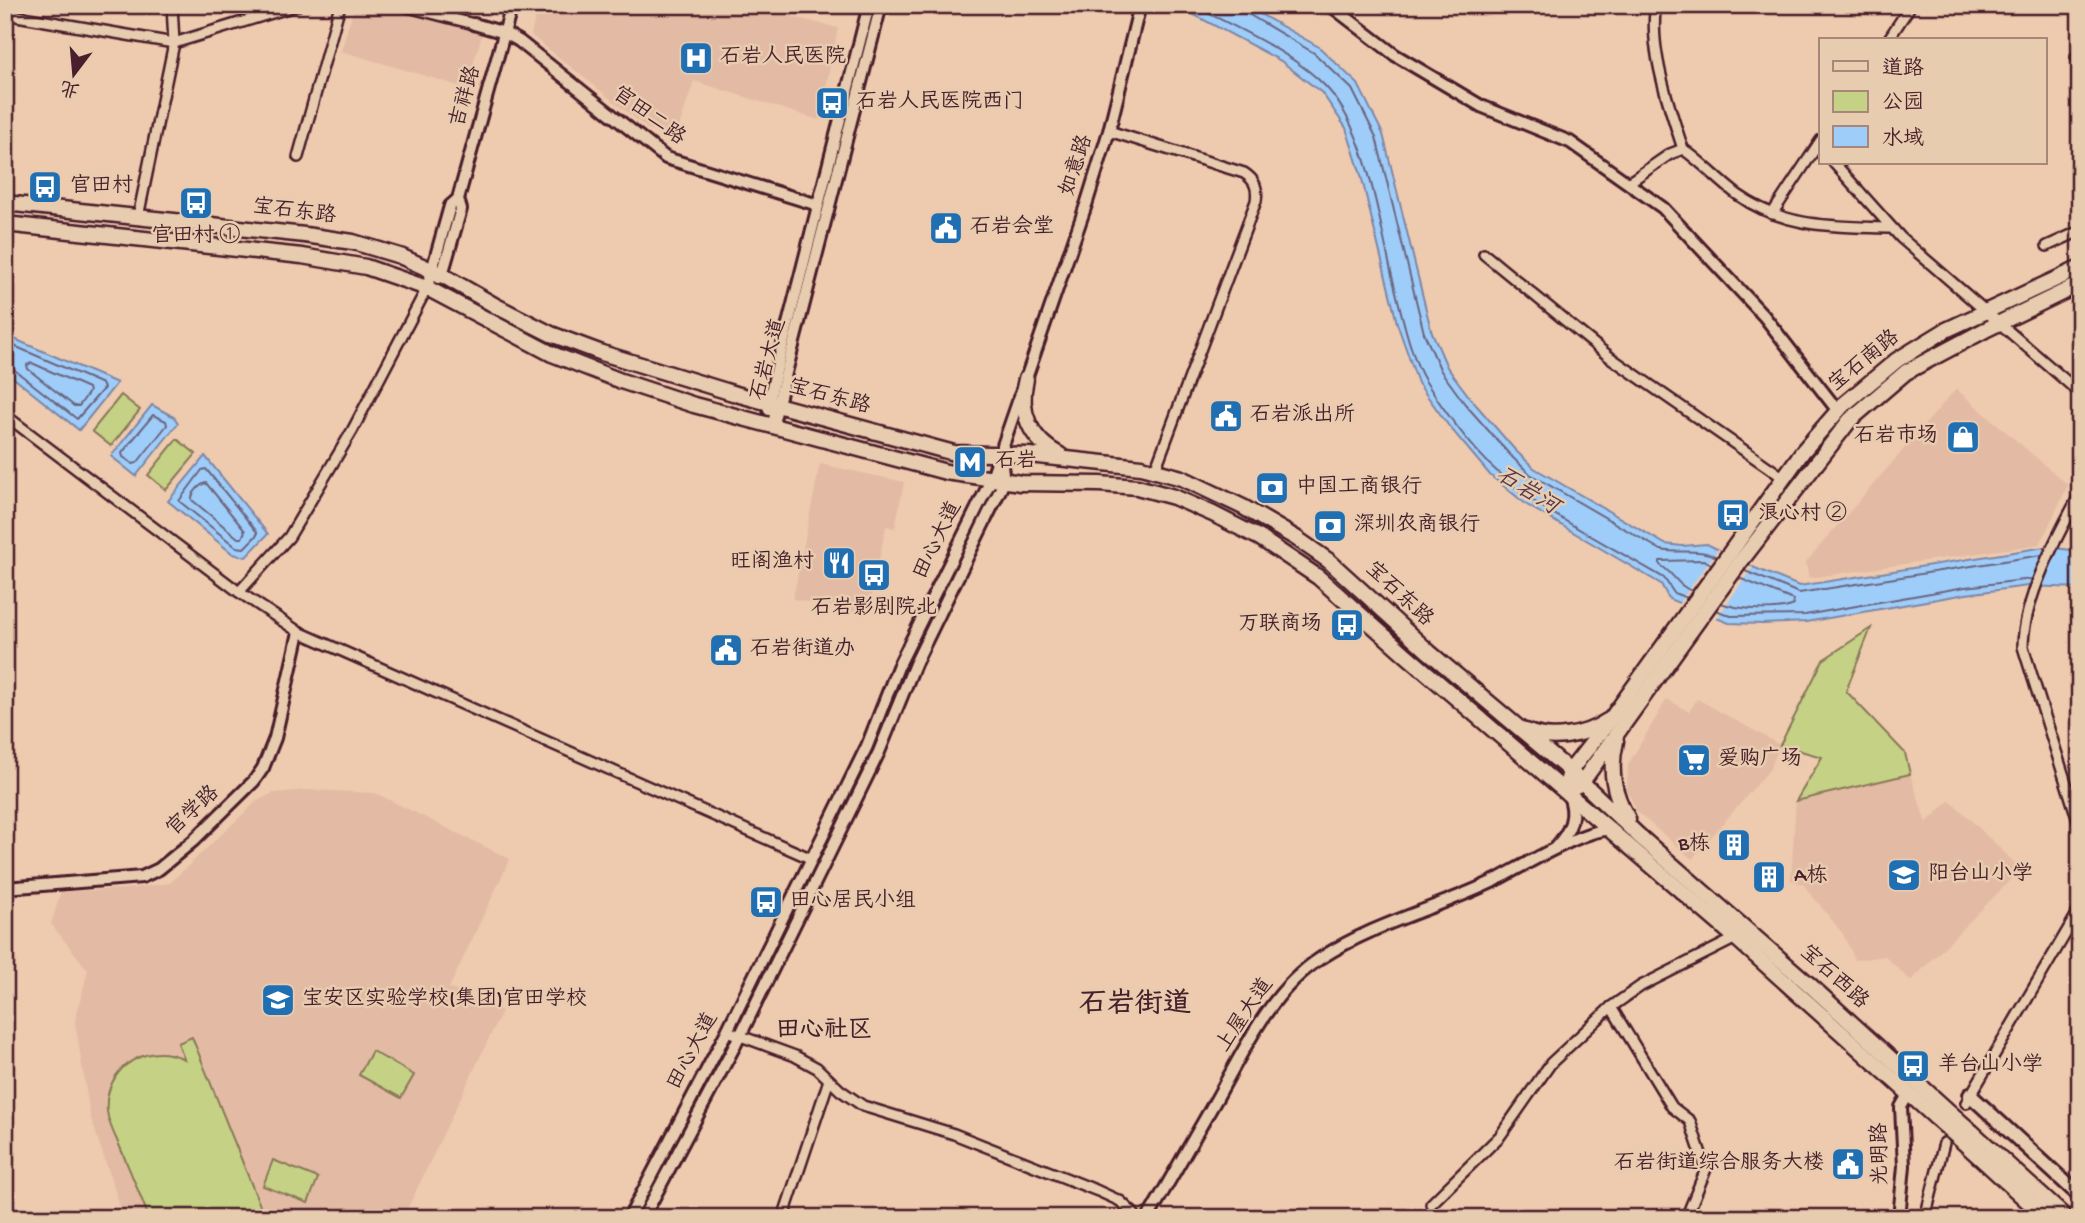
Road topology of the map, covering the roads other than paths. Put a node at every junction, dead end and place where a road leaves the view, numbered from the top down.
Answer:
1 (172, 5) edge
2 (298, 5) edge
3 (340, 5) edge
4 (400, 5) edge
5 (512, 5) edge
6 (869, 5) edge
7 (881, 5) edge
8 (1140, 5) edge
9 (1330, 5) edge
10 (1912, 5) edge
11 (1652, 6) edge
12 (5, 13) edge
13 (474, 24) joint
14 (505, 33) junction
15 (1889, 38) edge
16 (174, 43) junction
17 (1109, 131) junction
18 (1819, 145) edge
19 (1683, 149) junction
20 (298, 157) dead end
21 (1835, 164) edge
22 (1629, 183) junction
23 (5, 203) edge
24 (818, 205) junction
25 (1772, 214) junction
26 (138, 217) junction
27 (5, 224) edge
28 (1891, 228) junction
29 (2080, 231) edge
30 (2047, 246) dead end
31 (1484, 254) dead end
32 (2080, 268) edge
33 (437, 272) junction
34 (2080, 284) edge
35 (427, 288) junction
36 (1986, 311) junction
37 (2000, 323) junction
38 (1026, 379) junction
39 (2080, 393) edge
40 (773, 404) junction
41 (1838, 411) junction
42 (5, 415) edge
43 (772, 426) junction
44 (1000, 454) junction
45 (1068, 458) junction
46 (1155, 470) junction
47 (1784, 478) junction
48 (997, 481) junction
49 (2080, 494) edge
50 (1735, 558) junction
51 (239, 592) junction
52 (1686, 627) junction
53 (299, 632) junction
54 (1614, 716) junction
55 (1519, 727) junction
56 (1619, 733) junction
57 (1570, 771) junction
58 (1582, 782) junction
59 (1566, 791) junction
60 (2080, 827) edge
61 (1612, 831) junction
62 (1638, 835) junction
63 (1553, 850) junction
64 (812, 859) junction
65 (5, 888) edge
66 (2080, 909) edge
67 (1736, 938) junction
68 (1611, 1007) junction
69 (727, 1031) junction
70 (740, 1036) junction
71 (829, 1080) junction
72 (1909, 1093) junction
73 (1968, 1099) joint
74 (1940, 1113) junction
75 (1968, 1137) junction
76 (1944, 1143) dead end
77 (2080, 1196) edge
78 (1431, 1204) dead end
79 (629, 1218) edge
80 (643, 1218) edge
81 (783, 1218) edge
82 (1134, 1218) edge
83 (1148, 1218) edge
84 (1686, 1218) edge
85 (1899, 1218) edge
86 (1925, 1218) edge
87 (2046, 1218) edge
88 (2066, 1218) edge

1 - 16 street
2 - 16 street
3 - 20 street
4 - 13 street
5 - 14 street, 吉祥路
6 - 24 street, 石岩大道
7 - 40 street, 石岩大道
8 - 17 street, 如意路
9 - 22 street
10 - 15 street
11 - 19 street
12 - 16 street
13 - 14 street, 官田二路
14 - 24 street, 官田二路
14 - 33 street, 吉祥路
16 - 26 street
17 - 38 street, 如意路
17 - 46 street
18 - 25 street
19 - 22 street
19 - 25 street
21 - 28 street
22 - 41 street
23 - 26 main road, 宝石东路
24 - 40 street, 石岩大道
25 - 28 street
26 - 33 main road, 宝石东路
27 - 35 main road, 宝石东路
28 - 36 street
29 - 30 street
31 - 47 street
32 - 36 main road, 宝石南路
33 - 35 street
33 - 40 main road, 宝石东路
34 - 37 main road, 宝石南路
35 - 43 main road, 宝石东路
35 - 51 street
36 - 37 street
36 - 41 main road, 宝石南路
37 - 39 street
37 - 50 main road, 宝石南路
38 - 44 street, 如意路
38 - 45 main road
40 - 43 street, 石岩大道
40 - 44 main road, 宝石东路
41 - 47 main road, 宝石南路
42 - 51 street
43 - 48 main road, 宝石东路
44 - 45 main road, 宝石东路
44 - 48 street, 田心大道
45 - 46 main road, 宝石东路
46 - 55 main road, 宝石东路
47 - 50 main road, 宝石南路
48 - 59 main road, 宝石东路
48 - 64 street, 田心大道
48 - 70 street, 田心大道
49 - 60 street
50 - 52 main road
51 - 53 street
52 - 54 main road
52 - 56 main road
53 - 64 street
53 - 65 street, 官学路
54 - 55 main road
54 - 57 main road
55 - 57 main road, 宝石东路
56 - 58 main road
56 - 62 main road
57 - 58 main road, 宝石西路
57 - 59 main road
58 - 59 main road
58 - 62 main road, 宝石西路
59 - 61 main road, 宝石西路
59 - 63 street, 上屋大道
61 - 63 street, 上屋大道
61 - 67 main road, 宝石西路
62 - 74 main road, 宝石西路
63 - 83 street, 上屋大道
64 - 69 street, 田心大道
66 - 73 street
67 - 68 street
67 - 72 main road, 宝石西路
68 - 78 street
68 - 84 street
69 - 70 street
69 - 79 street, 田心大道
70 - 71 street
70 - 80 street, 田心大道
71 - 81 street
71 - 82 street
72 - 74 main road, 宝石西路
72 - 85 street, 光明路
73 - 77 main road
74 - 75 main road, 宝石西路, bridge
75 - 87 main road, 宝石西路
75 - 88 main road, 宝石西路
76 - 86 street

